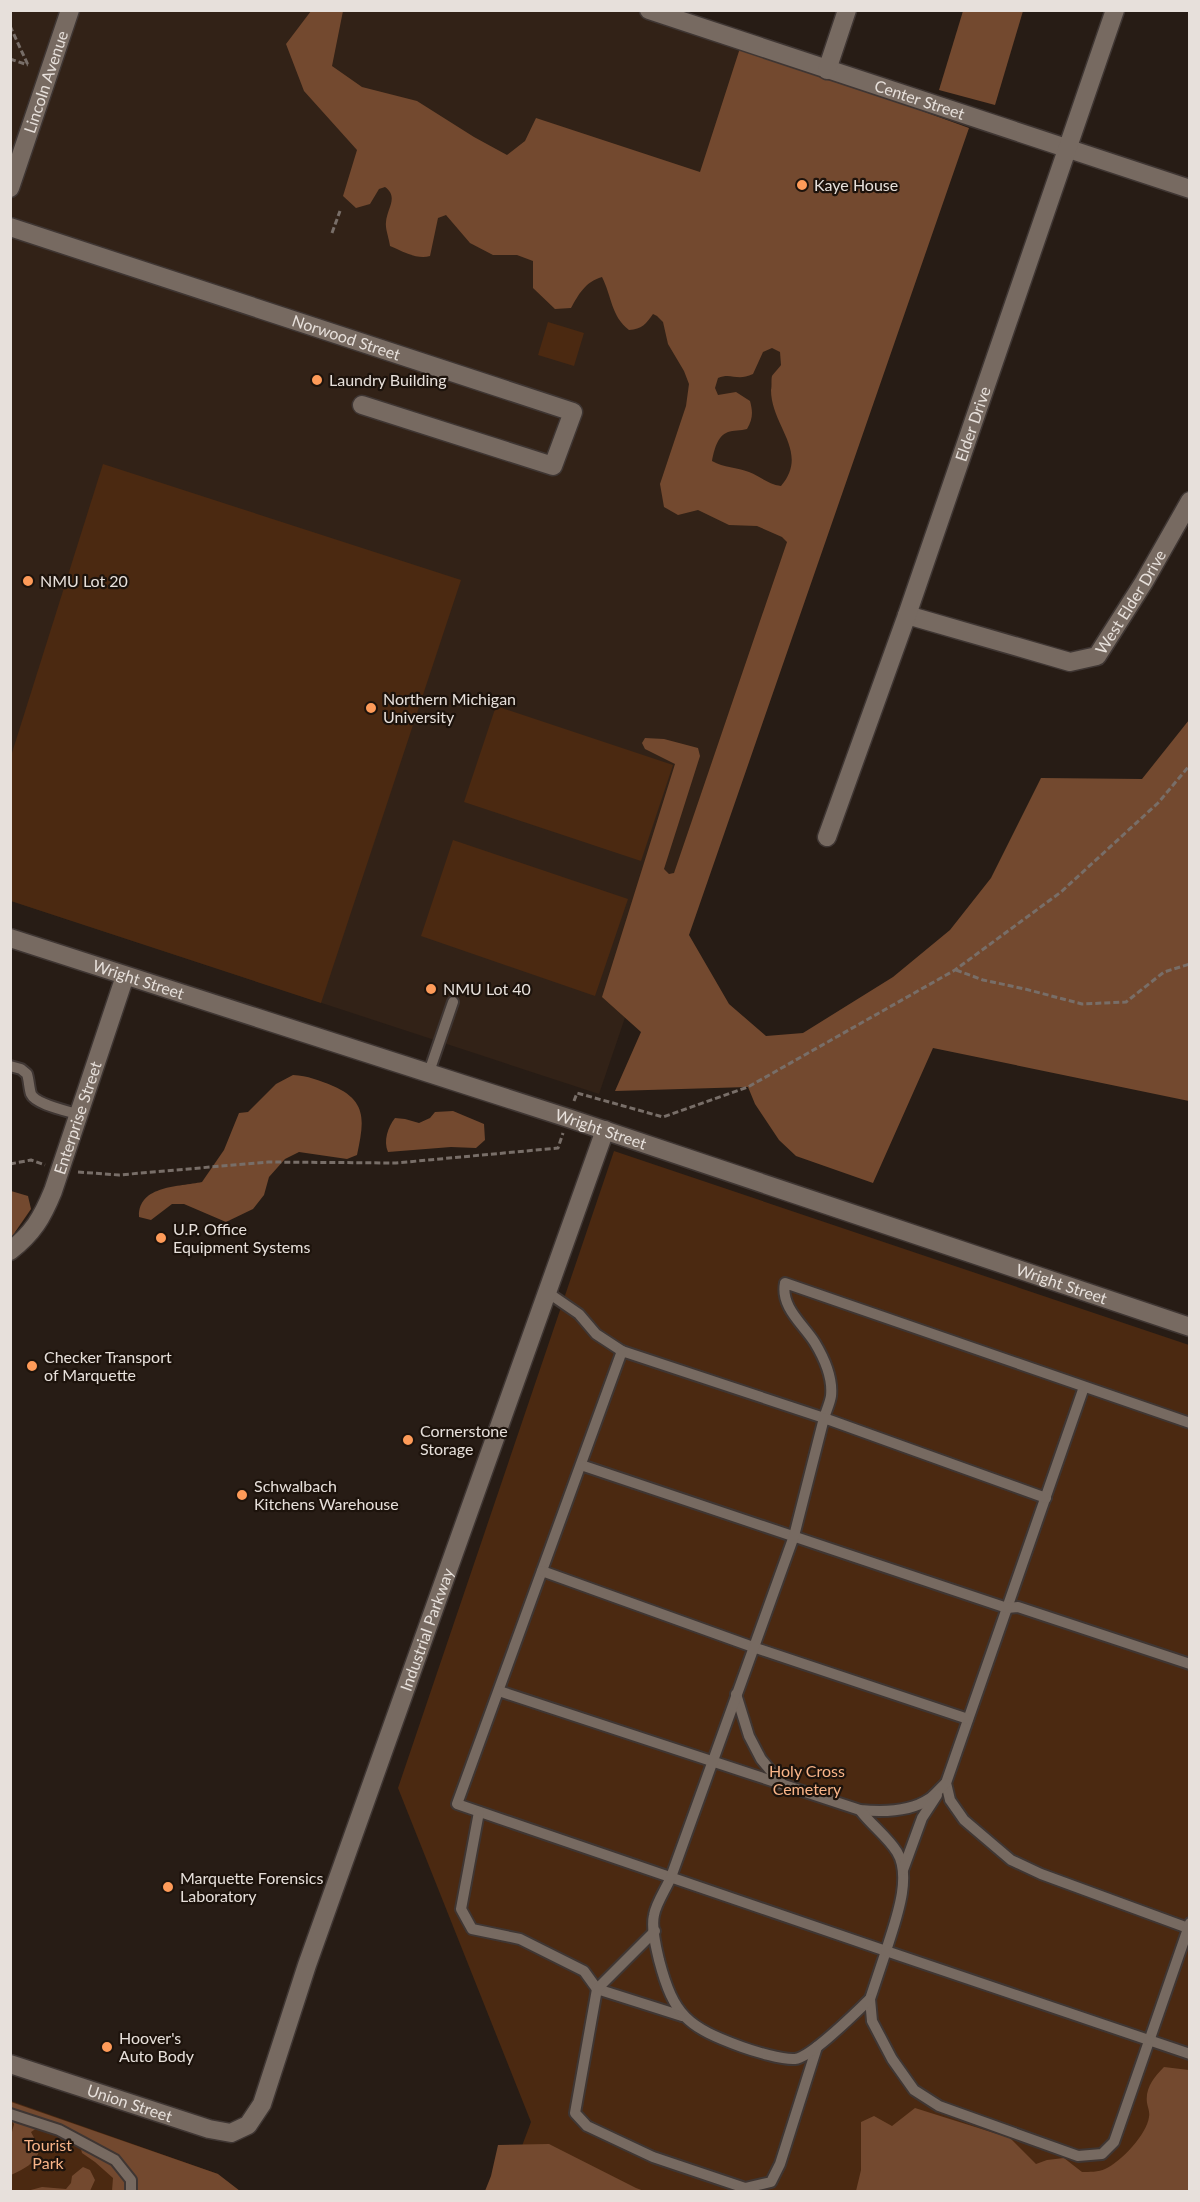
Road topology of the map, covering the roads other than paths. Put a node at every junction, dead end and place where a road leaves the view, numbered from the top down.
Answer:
1 (70, 10) edge
2 (650, 10) edge
3 (847, 10) edge
4 (1115, 10) edge
5 (827, 70) junction
6 (1068, 150) junction
7 (10, 188) edge
8 (1190, 189) edge
9 (10, 227) edge
10 (362, 405) dead end
11 (1190, 501) edge
12 (907, 615) junction
13 (826, 837) dead end
14 (11, 942) edge
15 (125, 976) junction
16 (453, 1002) dead end
17 (10, 1066) edge
18 (429, 1072) junction
19 (80, 1115) junction
20 (605, 1130) junction
21 (10, 1251) edge
22 (547, 1292) junction
23 (1190, 1327) edge
24 (622, 1351) junction
25 (1084, 1387) junction
26 (824, 1418) junction
27 (1190, 1423) edge
28 (581, 1465) junction
29 (1046, 1498) junction
30 (794, 1536) junction
31 (542, 1571) junction
32 (1007, 1608) junction
33 (753, 1647) junction
34 (1190, 1664) edge
35 (499, 1691) junction
36 (736, 1694) junction
37 (968, 1719) junction
38 (712, 1761) junction
39 (946, 1783) junction
40 (783, 1785) junction
41 (860, 1810) junction
42 (479, 1812) junction
43 (903, 1870) junction
44 (671, 1877) junction
45 (1189, 1926) edge
46 (655, 1931) junction
47 (886, 1951) junction
48 (597, 1989) junction
49 (870, 1999) junction
50 (682, 2016) junction
51 (1148, 2042) junction
52 (817, 2047) junction
53 (1190, 2054) edge
54 (10, 2064) edge
55 (10, 2114) edge
56 (248, 2126) joint
57 (131, 2192) edge

1 - 7 street, Lincoln Avenue
2 - 5 street, Center Street
3 - 5 street
4 - 6 street, Elder Drive
5 - 6 street, Center Street
6 - 8 street, Center Street
6 - 12 street, Elder Drive
9 - 10 street, Norwood Street
11 - 12 street, West Elder Drive
12 - 13 street, Elder Drive
14 - 15 street, Wright Street
15 - 18 street, Wright Street
15 - 19 street, Enterprise Street
16 - 18 lane
17 - 19 lane
18 - 20 street, Wright Street
19 - 21 street, Enterprise Street
20 - 22 street, Industrial Parkway
20 - 23 street, Wright Street
22 - 24 lane
22 - 56 street, Industrial Parkway
24 - 26 lane
24 - 28 lane
25 - 26 lane
25 - 27 lane
25 - 29 lane
26 - 29 lane
26 - 30 lane
28 - 30 lane
28 - 31 lane
29 - 32 lane
30 - 32 lane
30 - 33 lane
31 - 33 lane
31 - 35 lane
32 - 34 lane
32 - 37 lane
33 - 36 lane
33 - 37 lane
35 - 38 lane
35 - 42 lane
36 - 38 lane
36 - 40 lane
37 - 39 lane
38 - 40 lane
38 - 44 lane
39 - 41 lane
39 - 43 lane
39 - 45 lane
40 - 41 lane
41 - 43 lane
42 - 44 lane
42 - 48 lane
43 - 47 lane
44 - 46 lane
44 - 47 lane
45 - 51 lane
46 - 48 lane
46 - 50 lane
47 - 49 lane
47 - 51 lane
48 - 50 lane
48 - 52 lane
49 - 51 lane
49 - 52 lane
50 - 52 lane
51 - 53 lane
54 - 56 street, Union Street
55 - 57 lane

